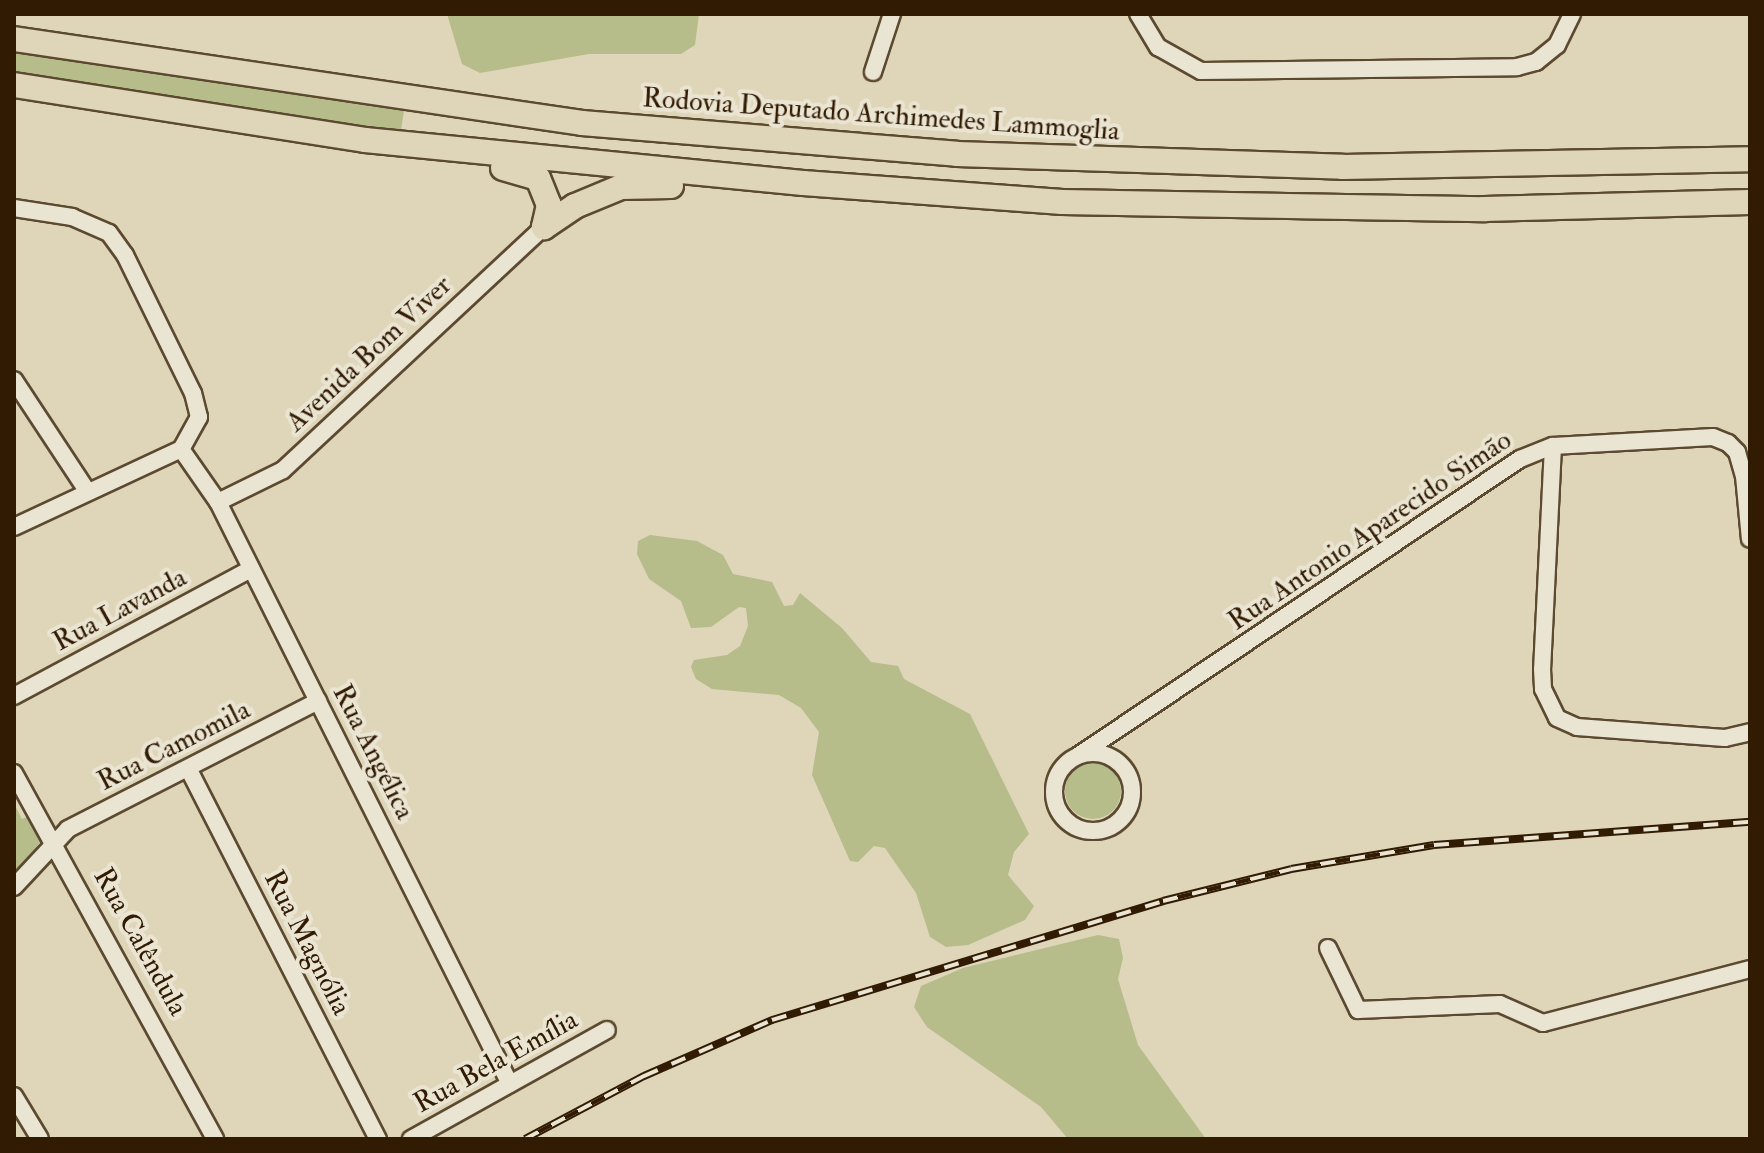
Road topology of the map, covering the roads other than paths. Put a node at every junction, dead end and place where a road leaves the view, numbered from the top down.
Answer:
1 (892, 14) edge
2 (1138, 14) edge
3 (1572, 14) edge
4 (14, 39) edge
5 (873, 72) dead end
6 (14, 85) edge
7 (365, 140) junction
8 (1750, 159) edge
9 (803, 183) junction
10 (1750, 202) edge
11 (14, 208) edge
12 (544, 227) junction
13 (14, 380) edge
14 (1553, 446) junction
15 (181, 449) junction
16 (86, 489) junction
17 (218, 502) junction
18 (14, 527) edge
19 (1750, 539) edge
20 (251, 569) junction
21 (14, 696) edge
22 (318, 701) junction
23 (1126, 725) junction
24 (1750, 732) edge
25 (1079, 755) junction
26 (1114, 759) junction
27 (189, 770) junction
28 (14, 773) edge
29 (55, 841) junction
30 (14, 887) edge
31 (1328, 948) dead end
32 (1750, 969) edge
33 (607, 1030) dead end
34 (510, 1084) junction
35 (14, 1096) edge
36 (19, 1120) edge
37 (40, 1139) edge
38 (215, 1139) edge
39 (378, 1139) edge
40 (411, 1139) edge

1 - 5 street
2 - 3 street
4 - 8 highway, Rodovia Deputado Archimedes Lammoglia
6 - 7 highway
7 - 9 highway
7 - 12 highway
9 - 10 highway
9 - 12 highway
11 - 15 street
12 - 17 street, Avenida Bom Viver
13 - 16 street
14 - 19 street, Rua Antonio Aparecido Simão
14 - 23 street, Rua Antonio Aparecido Simão
14 - 24 street
15 - 16 street
15 - 17 street, Rua Angélica
16 - 18 street
17 - 20 street, Rua Angélica
20 - 21 street, Rua Lavanda
20 - 22 street, Rua Angélica
22 - 27 street, Rua Camomila
22 - 34 street, Rua Angélica
23 - 25 street, Rua Antonio Aparecido Simão
23 - 26 street
25 - 26 street
25 - 26 street, Rua Antonio Aparecido Simão
27 - 29 street, Rua Camomila
27 - 39 street, Rua Magnólia
28 - 29 street, Rua Calêndula
29 - 30 street, Rua Camomila
29 - 38 street, Rua Calêndula
31 - 32 street
33 - 34 street, Rua Bela Emília
34 - 40 street, Rua Bela Emília
35 - 36 street
36 - 37 street

